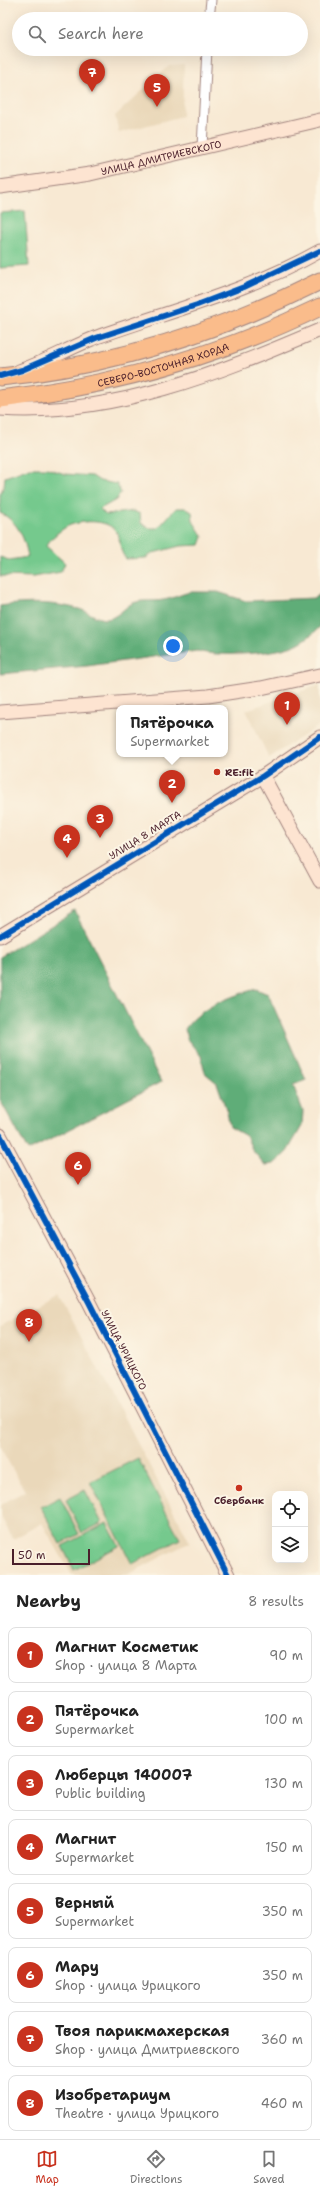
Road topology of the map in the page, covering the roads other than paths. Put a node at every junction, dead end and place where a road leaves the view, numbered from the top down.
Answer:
1 (211, 0) edge
2 (210, 12) edge
3 (207, 56) edge
4 (320, 120) edge
5 (202, 148) junction
6 (0, 187) edge
7 (320, 252) edge
8 (320, 281) edge
9 (320, 307) edge
10 (320, 330) edge
11 (0, 377) edge
12 (0, 398) edge
13 (0, 408) edge
14 (320, 675) edge
15 (0, 712) edge
16 (320, 737) edge
17 (263, 776) junction
18 (320, 881) edge
19 (0, 936) edge
20 (0, 1135) edge
21 (228, 1575) edge

1 - 2 street
3 - 5 street
4 - 5 street, УЛИЦА ДМИТРИЕВСКОГО
5 - 6 street, УЛИЦА ДМИТРИЕВСКОГО
7 - 11 street
8 - 11 highway, СЕВЕРО-ВОСТОЧНАЯ ХОРДА
9 - 12 highway, СЕВЕРО-ВОСТОЧНАЯ ХОРДА
10 - 13 street
14 - 15 street
16 - 17 street, УЛИЦА 8 МАРТА
17 - 18 street
17 - 19 street, УЛИЦА 8 МАРТА
20 - 21 street, УЛИЦА УРИЦКОГО

